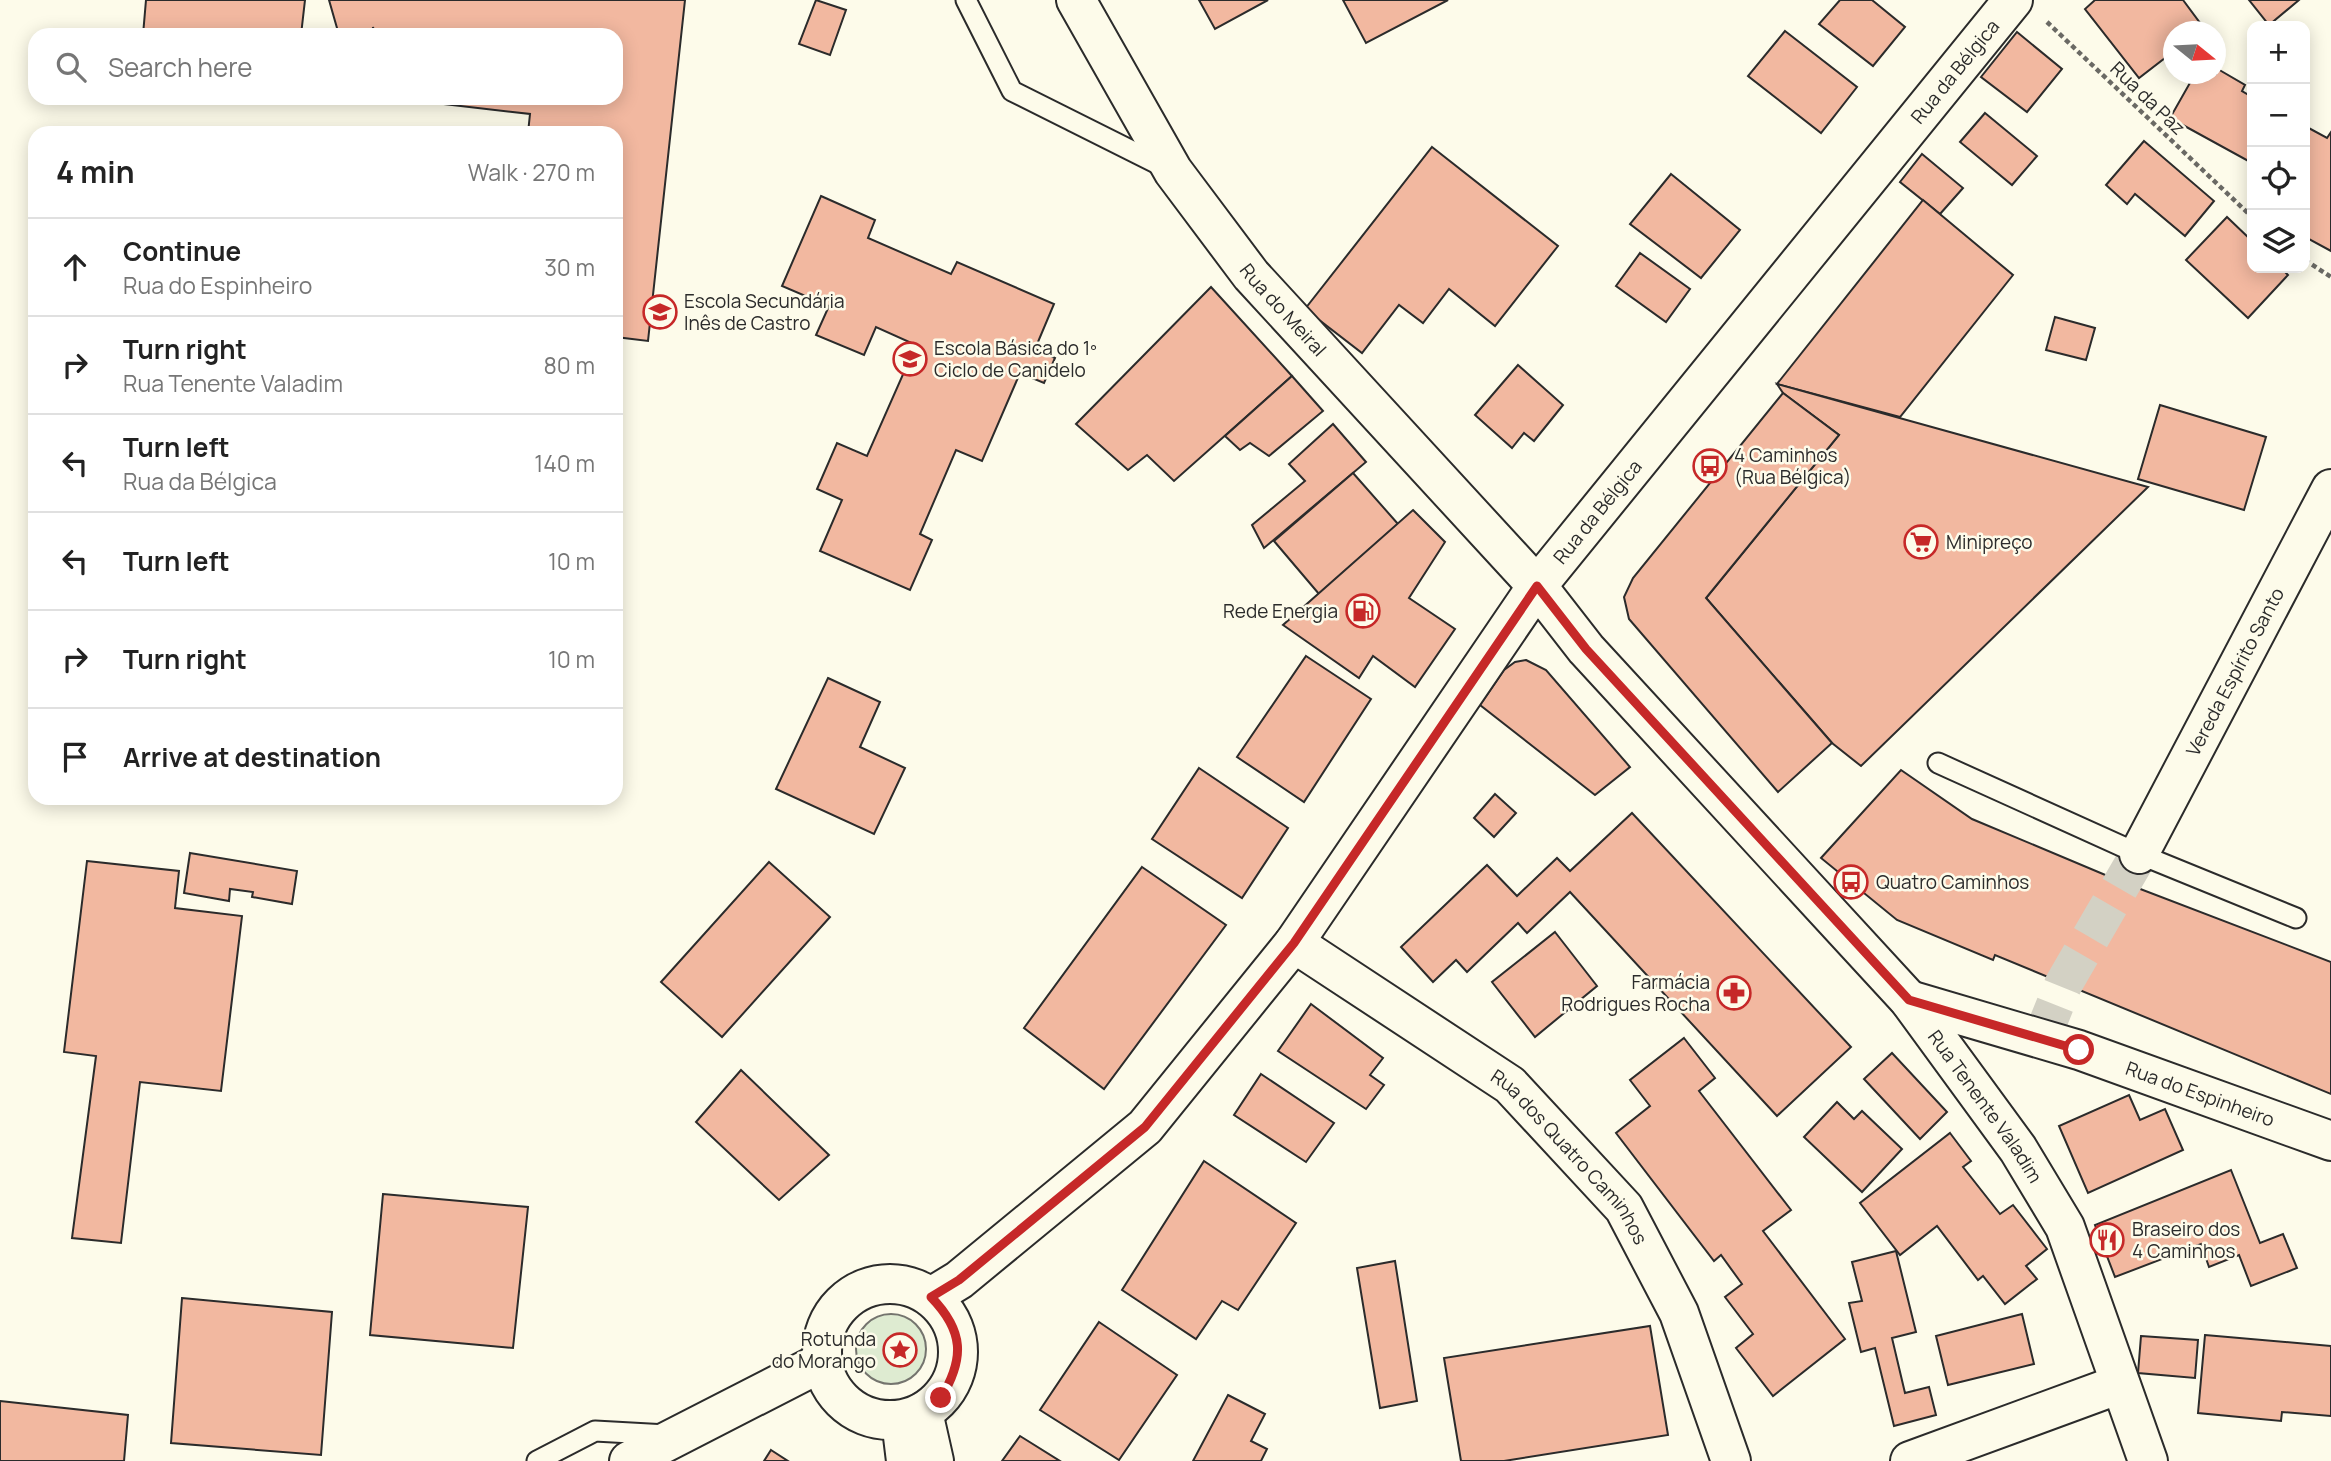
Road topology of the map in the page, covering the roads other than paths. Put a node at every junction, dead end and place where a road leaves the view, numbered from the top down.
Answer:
1 (966, 0) edge
2 (1076, 0) edge
3 (2028, 9) edge
4 (1173, 172) junction
5 (2331, 489) edge
6 (1537, 586) junction
7 (1938, 763) dead end
8 (2138, 854) junction
9 (2296, 918) dead end
10 (1294, 943) junction
11 (1909, 1000) junction
12 (2331, 1141) edge
13 (931, 1297) junction
14 (822, 1362) junction
15 (2120, 1384) junction
16 (912, 1416) junction
17 (678, 1435) junction
18 (537, 1461) edge
19 (629, 1461) edge
20 (906, 1461) edge
21 (934, 1461) edge
22 (1731, 1461) edge
23 (1910, 1461) edge
24 (2148, 1461) edge

1 - 4 lane
2 - 4 main road, Rua do Meiral
3 - 6 main road, Rua da Bélgica
4 - 6 main road, Rua do Meiral
5 - 8 main road, Vereda Espírito Santo
6 - 10 main road, Rua da Bélgica
6 - 11 main road, Rua Tenente Valadim
7 - 8 lane
8 - 9 lane
10 - 13 main road, Rua da Bélgica
10 - 22 main road, Rua dos Quatro Caminhos
11 - 12 main road, Rua do Espinheiro
11 - 15 main road, Rua Tenente Valadim
13 - 14 main road
13 - 16 main road
14 - 16 main road
14 - 17 main road
15 - 23 main road
15 - 24 main road, Rua Tenente Valadim
16 - 20 main road
16 - 21 main road
17 - 18 lane
17 - 19 main road

